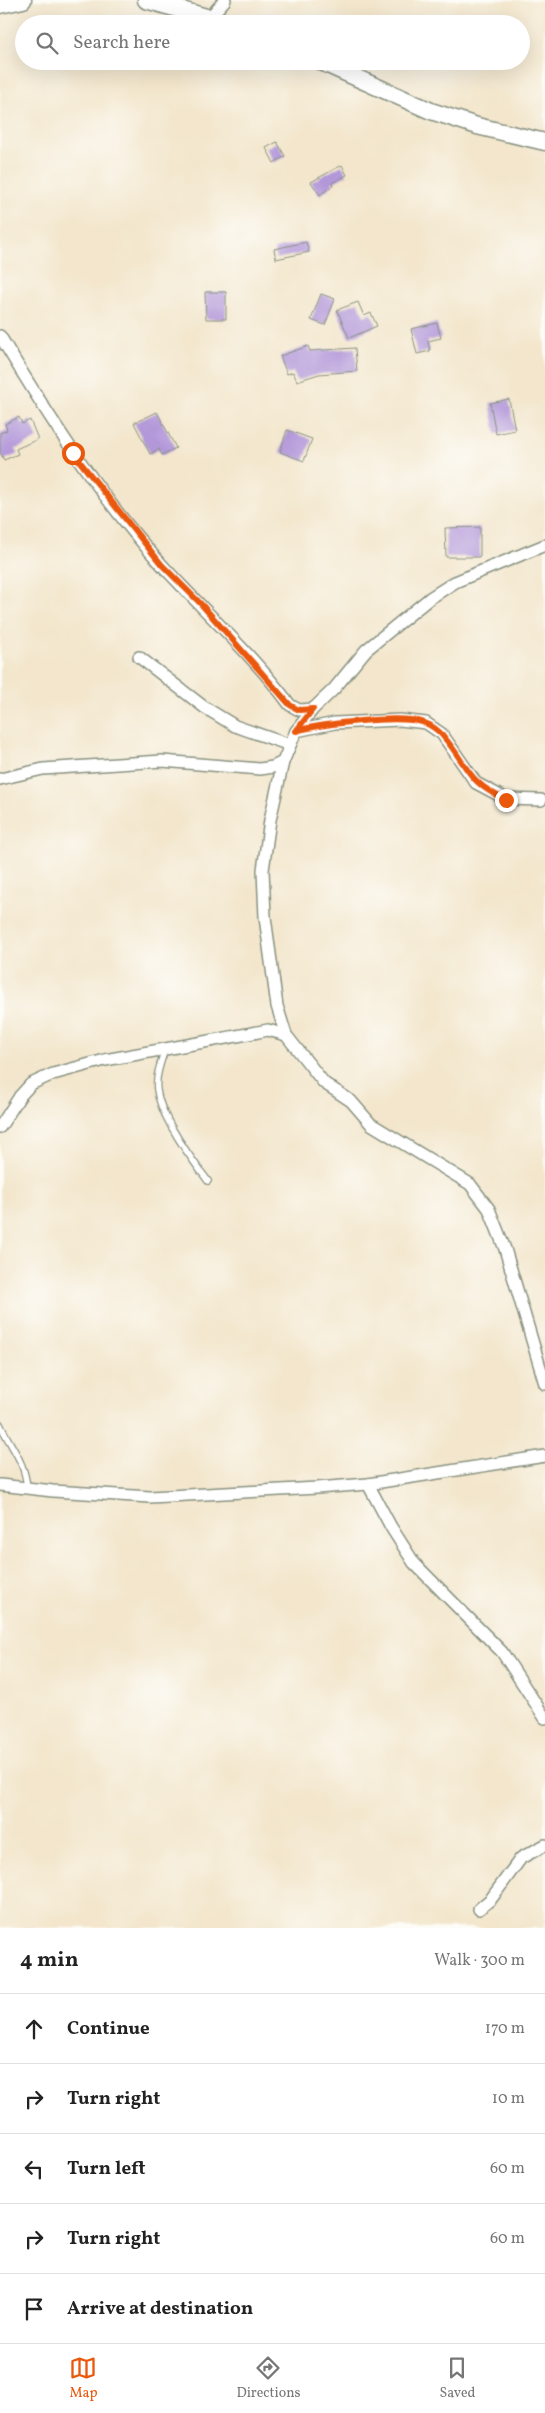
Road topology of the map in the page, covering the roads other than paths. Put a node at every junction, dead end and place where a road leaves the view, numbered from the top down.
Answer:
1 (21, 0) edge
2 (146, 0) edge
3 (224, 0) edge
4 (0, 5) edge
5 (202, 15) edge
6 (212, 15) edge
7 (338, 70) edge
8 (545, 142) edge
9 (0, 336) edge
10 (545, 545) edge
11 (139, 658) dead end
12 (313, 709) junction
13 (296, 731) junction
14 (290, 745) junction
15 (283, 762) junction
16 (0, 779) edge
17 (541, 800) dead end
18 (286, 1035) junction
19 (165, 1049) junction
20 (0, 1127) edge
21 (208, 1181) dead end
22 (545, 1384) edge
23 (0, 1424) edge
24 (545, 1456) edge
25 (368, 1484) junction
26 (0, 1485) edge
27 (27, 1488) junction
28 (545, 1718) edge
29 (545, 1845) edge
30 (479, 1909) dead end

1 - 4 main road
2 - 5 main road
3 - 6 street
7 - 8 main road
9 - 12 street
10 - 12 street
11 - 14 street
12 - 13 street
13 - 14 street
13 - 17 street
14 - 15 street
15 - 16 street
15 - 18 street
18 - 19 street
18 - 22 street
19 - 20 street
19 - 21 lane
23 - 27 lane
24 - 25 street
25 - 27 street
25 - 28 street
26 - 27 street
29 - 30 street

